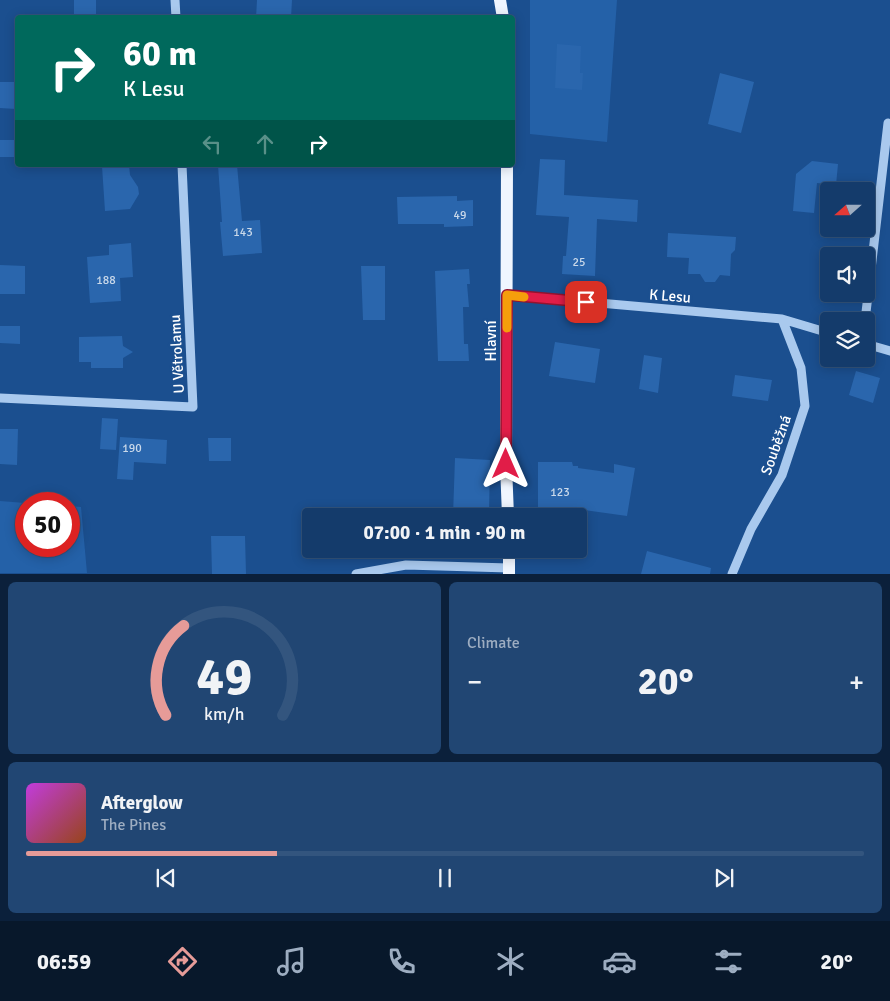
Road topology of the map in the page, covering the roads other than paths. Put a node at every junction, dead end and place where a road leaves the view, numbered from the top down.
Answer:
1 (175, 0) edge
2 (500, 0) edge
3 (176, 15) edge
4 (502, 15) edge
5 (888, 123) dead end
6 (182, 167) edge
7 (507, 167) edge
8 (507, 295) junction
9 (866, 312) edge
10 (782, 319) junction
11 (820, 330) edge
12 (875, 347) edge
13 (890, 351) edge
14 (0, 398) edge
15 (508, 508) edge
16 (508, 558) edge
17 (509, 571) edge
18 (356, 574) edge
19 (732, 574) edge

1 - 3 street
2 - 4 main road
5 - 9 street
6 - 14 street, U Větrolamu
7 - 8 main road, Hlavní
8 - 10 street, K Lesu
8 - 15 main road, Hlavní
10 - 11 street, K Lesu
10 - 19 street, Souběžná
12 - 13 street
16 - 17 main road
17 - 18 street

